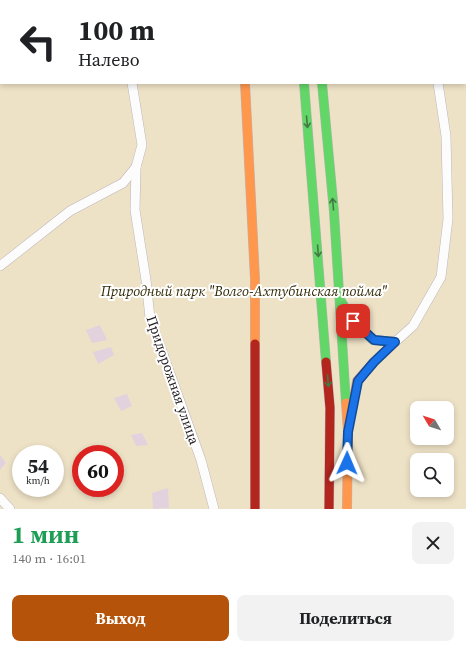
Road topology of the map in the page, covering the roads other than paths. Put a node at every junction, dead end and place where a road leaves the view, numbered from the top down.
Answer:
1 (132, 84) edge
2 (245, 84) edge
3 (304, 84) edge
4 (322, 84) edge
5 (438, 84) edge
6 (136, 167) junction
7 (0, 266) edge
8 (339, 298) junction
9 (395, 342) junction
10 (348, 432) junction
11 (0, 498) edge
12 (10, 509) edge
13 (214, 509) edge
14 (255, 509) edge
15 (329, 509) edge
16 (347, 509) edge

1 - 6 street, Придорожная улица
2 - 14 main road
3 -> 15 main road
8 -> 4 main road
5 - 9 street
6 - 7 street
6 - 13 street, Придорожная улица
8 - 9 main road
8 - 10 main road
9 - 10 main road
10 - 16 main road
11 - 12 street

